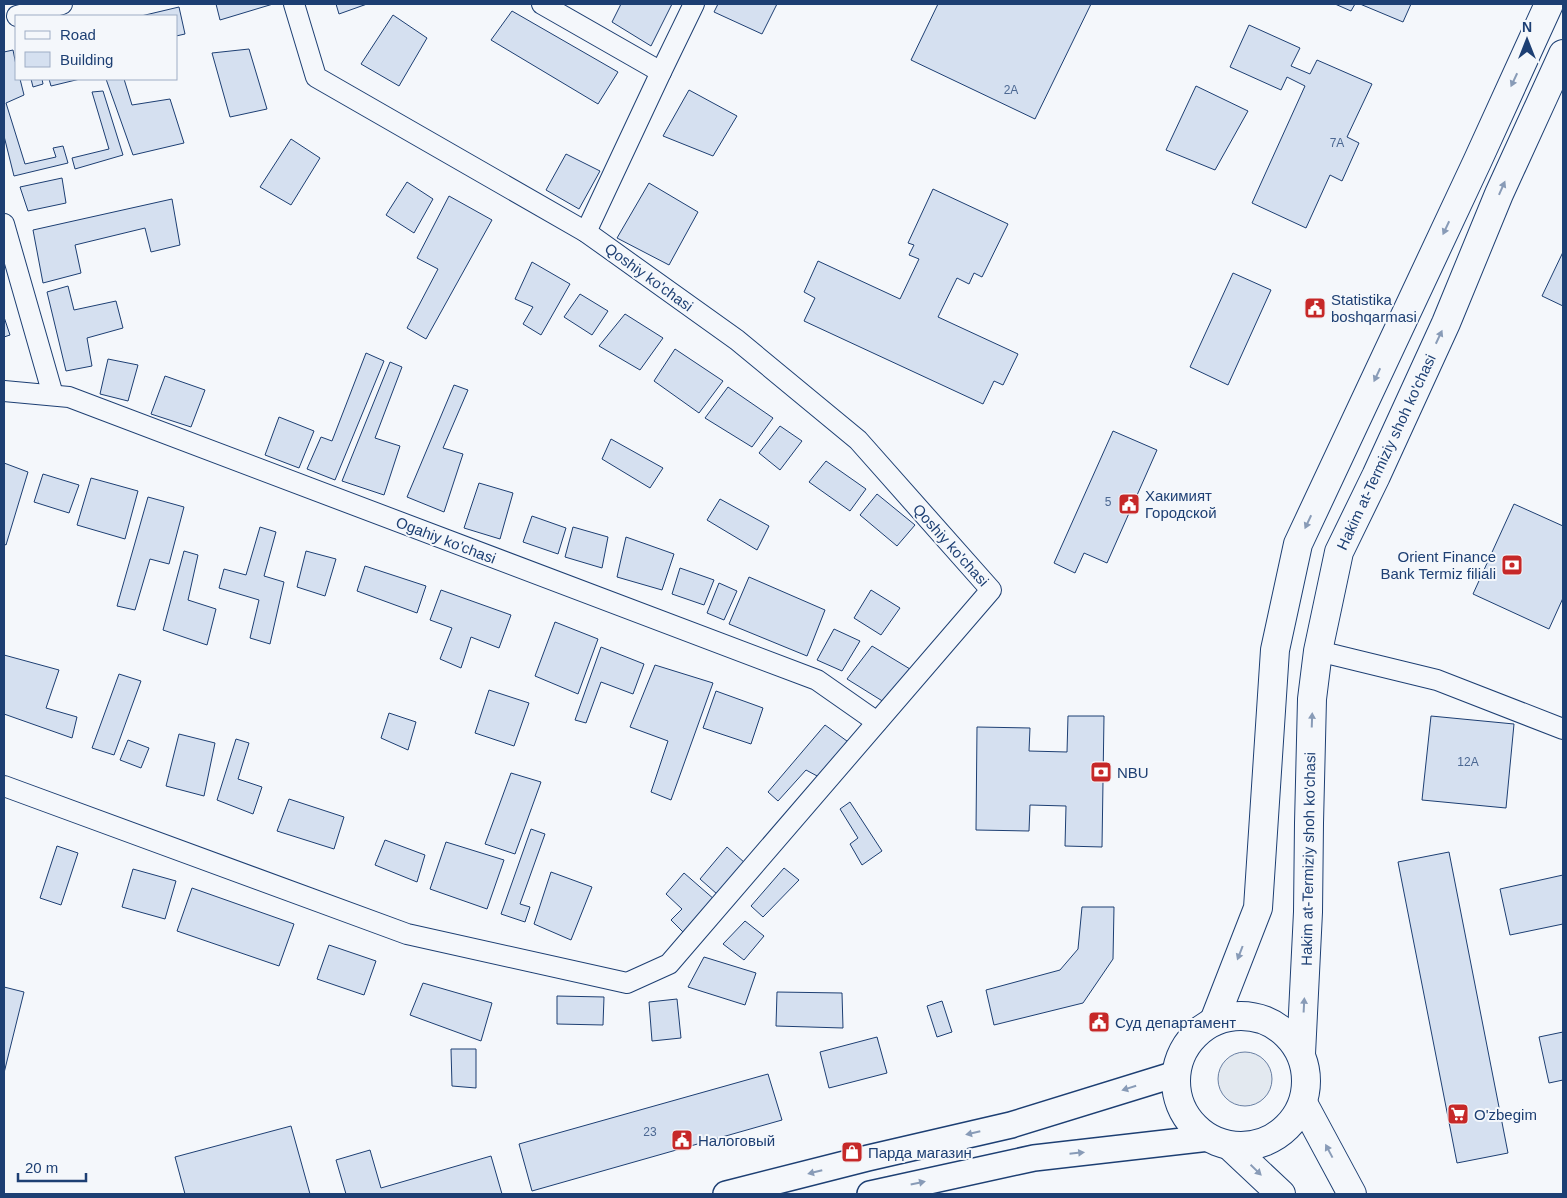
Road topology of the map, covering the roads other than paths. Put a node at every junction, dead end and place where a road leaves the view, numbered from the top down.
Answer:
1 (62, 4) edge
2 (294, 4) edge
3 (542, 4) edge
4 (694, 4) edge
5 (1549, 4) edge
6 (21, 15) edge
7 (1563, 56) edge
8 (661, 72) junction
9 (4, 224) edge
10 (586, 232) junction
11 (4, 391) edge
12 (53, 395) junction
13 (1318, 651) junction
14 (877, 722) junction
15 (1563, 729) edge
16 (4, 786) edge
17 (1214, 1021) junction
18 (1301, 1054) junction
19 (1176, 1074) junction
20 (1304, 1103) junction
21 (1220, 1142) junction
22 (726, 1194) edge
23 (870, 1194) edge
24 (1281, 1194) edge
25 (1352, 1194) edge

1 - 6 street
2 - 10 street, Qoshiy ko'chasi
3 - 8 street
4 - 8 street
5 -> 17 main road
13 -> 7 main road, Hakim at-Termiziy shoh ko'chasi
8 - 10 street
9 - 12 street
10 - 14 street, Qoshiy ko'chasi
11 - 12 street, Ogahiy ko'chasi
12 - 14 street, Ogahiy ko'chasi
13 - 15 street
18 -> 13 main road, Hakim at-Termiziy shoh ko'chasi
14 - 16 street
17 - 18 main road
17 - 19 main road
18 - 20 main road
19 - 21 main road
19 -> 22 street
20 - 21 main road
25 -> 20 main road
23 -> 21 street
21 -> 24 main road

